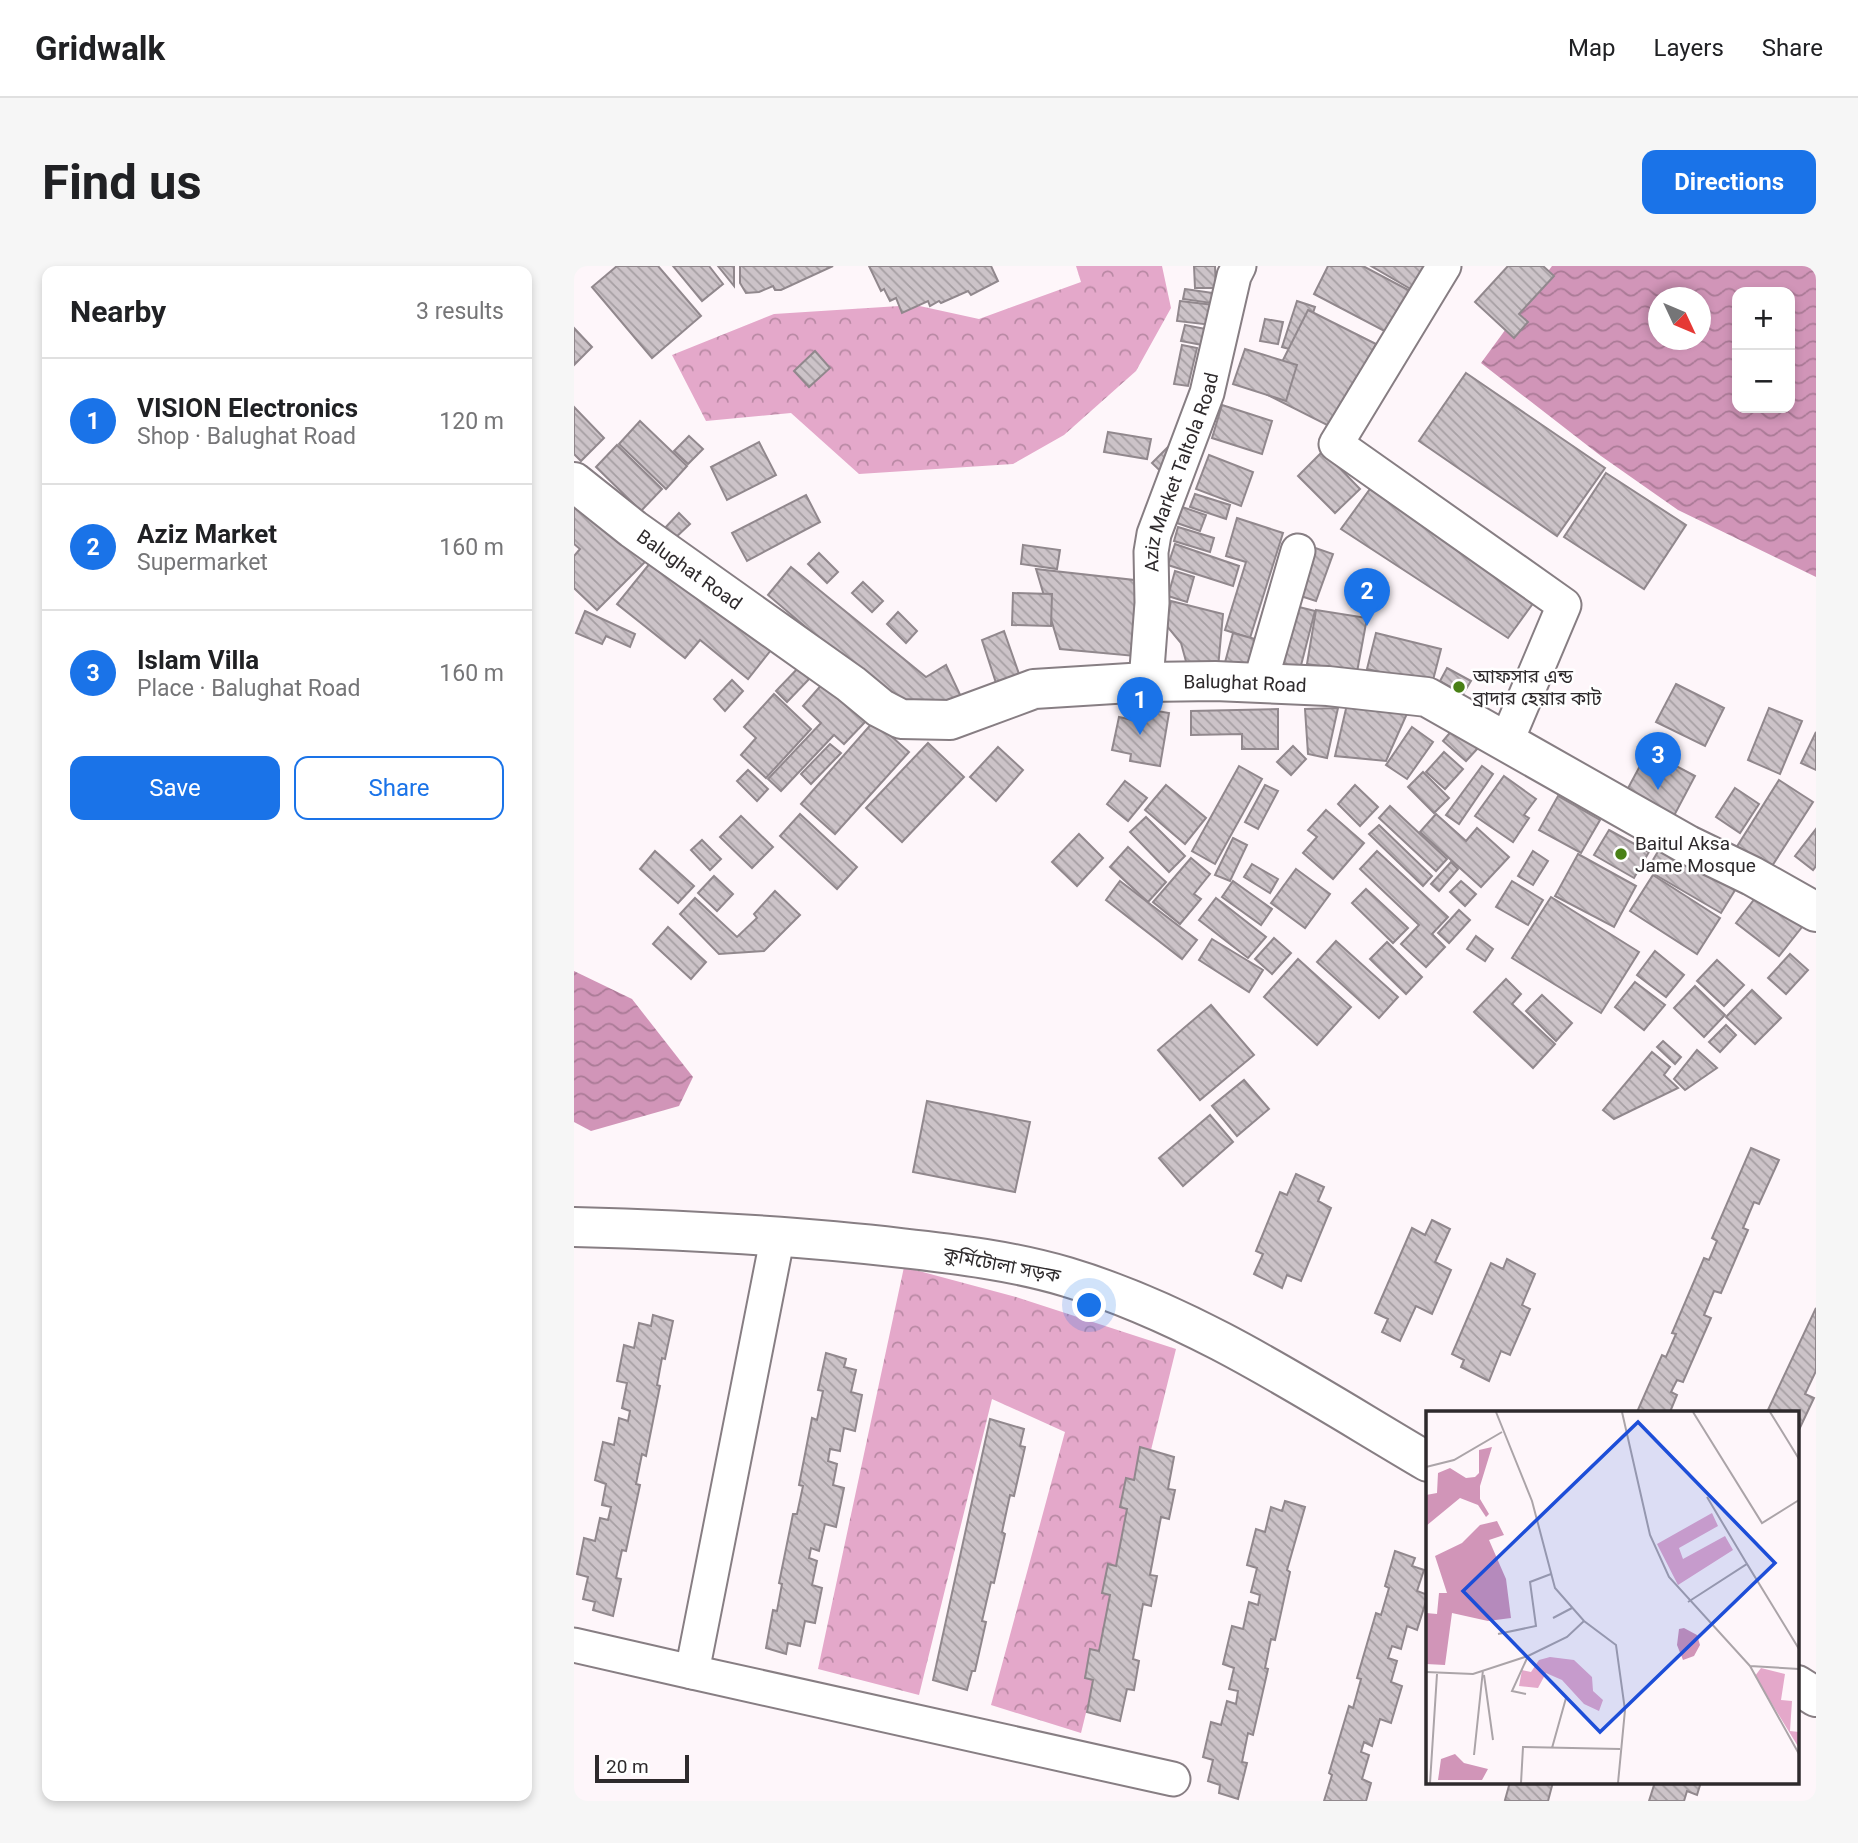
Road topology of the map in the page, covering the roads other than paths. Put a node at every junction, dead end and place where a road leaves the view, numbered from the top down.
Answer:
1 (1444, 266) edge
2 (1235, 269) edge
3 (574, 482) edge
4 (1298, 551) dead end
5 (1146, 682) junction
6 (1259, 683) junction
7 (1507, 740) junction
8 (1816, 912) edge
9 (574, 1227) edge
10 (778, 1235) junction
11 (1426, 1461) edge
12 (574, 1645) edge
13 (692, 1672) junction
14 (1798, 1686) edge
15 (1816, 1697) edge
16 (1173, 1779) dead end

1 - 7 street
2 - 5 street, Aziz Market Taltola Road
3 - 5 street, Balughat Road
4 - 6 street
5 - 6 street, Balughat Road
6 - 7 street, Balughat Road
7 - 8 street, Balughat Road
9 - 10 street, কুর্মিটোলা সড়ক
10 - 11 street, কুর্মিটোলা সড়ক
10 - 13 street
12 - 13 street
13 - 16 street
14 - 15 street

